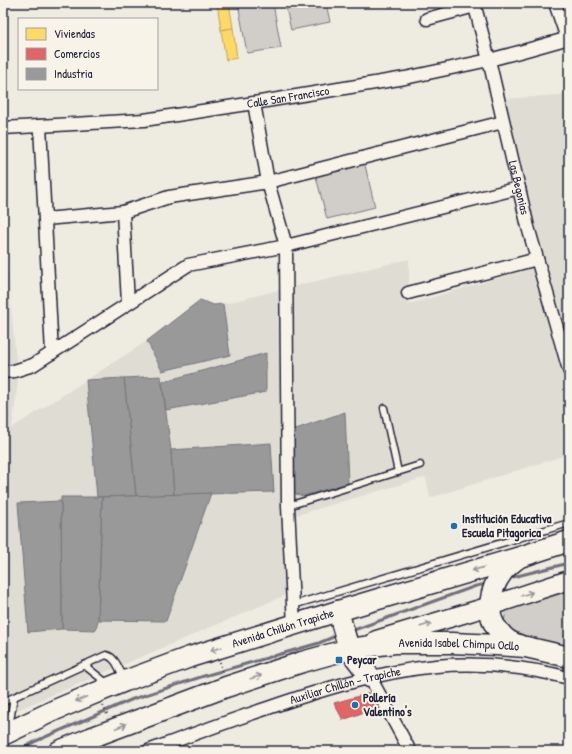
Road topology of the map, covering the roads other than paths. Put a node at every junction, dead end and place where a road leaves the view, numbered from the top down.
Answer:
1 (555, 3) edge
2 (474, 4) edge
3 (427, 19) dead end
4 (568, 38) edge
5 (489, 60) junction
6 (254, 103) junction
7 (504, 122) junction
8 (40, 126) junction
9 (3, 128) edge
10 (268, 182) junction
11 (519, 188) junction
12 (123, 212) junction
13 (45, 218) junction
14 (286, 246) junction
15 (537, 259) junction
16 (408, 292) dead end
17 (128, 303) junction
18 (52, 353) junction
19 (569, 370) edge
20 (3, 372) edge
21 (384, 408) dead end
22 (420, 465) dead end
23 (398, 472) junction
24 (288, 506) junction
25 (569, 523) edge
26 (543, 540) junction
27 (569, 541) edge
28 (503, 554) junction
29 (569, 580) edge
30 (293, 604) junction
31 (490, 606) junction
32 (338, 611) junction
33 (294, 625) junction
34 (526, 648) junction
35 (348, 649) junction
36 (569, 657) edge
37 (84, 665) junction
38 (370, 678) junction
39 (569, 678) edge
40 (111, 687) junction
41 (14, 697) junction
42 (3, 702) edge
43 (6, 733) edge
44 (59, 751) edge
45 (148, 751) edge
46 (410, 751) edge

1 - 4 street
2 - 3 street
2 - 5 street, Las Begonias
4 - 5 street, Calle San Francisco
5 - 6 street, Calle San Francisco
5 - 7 street, Las Begonias
6 - 8 street, Calle San Francisco
6 - 10 street
7 - 10 street
7 - 11 street, Las Begonias
8 - 9 street, Calle San Francisco
8 - 13 street
10 - 12 street
10 - 14 street
11 - 14 street
11 - 15 street, Las Begonias
12 - 13 street
12 - 17 street
13 - 18 street
14 - 17 street
14 - 24 street
15 - 16 street
15 - 19 street, Las Begonias
17 - 18 street
18 - 20 street
21 - 23 lane
22 - 23 lane
23 - 24 lane
24 - 30 street
25 - 26 lane
26 - 27 main road, Avenida Chillón Trapiche
26 - 28 main road, Avenida Chillón Trapiche
26 - 28 lane
28 - 30 lane
28 - 31 main road
28 -> 32 main road, Avenida Chillón Trapiche
31 -> 29 street
30 - 33 street
31 - 34 main road
35 -> 31 street
32 - 33 main road, Avenida Chillón Trapiche
32 - 35 main road
33 -> 40 main road, Avenida Chillón Trapiche
34 - 35 main road, Avenida Isabel Chimpu Ocllo
34 - 36 main road, Avenida Isabel Chimpu Ocllo
35 - 38 main road
44 -> 35 main road
37 - 40 lane
37 - 40 lane
37 - 41 lane
38 - 39 street, Auxiliar Chillón - Trapiche
38 - 45 street, Auxiliar Chillón - Trapiche
38 - 46 street
40 -> 43 main road, Avenida Chillón Trapiche
41 - 42 lane
41 - 43 lane

